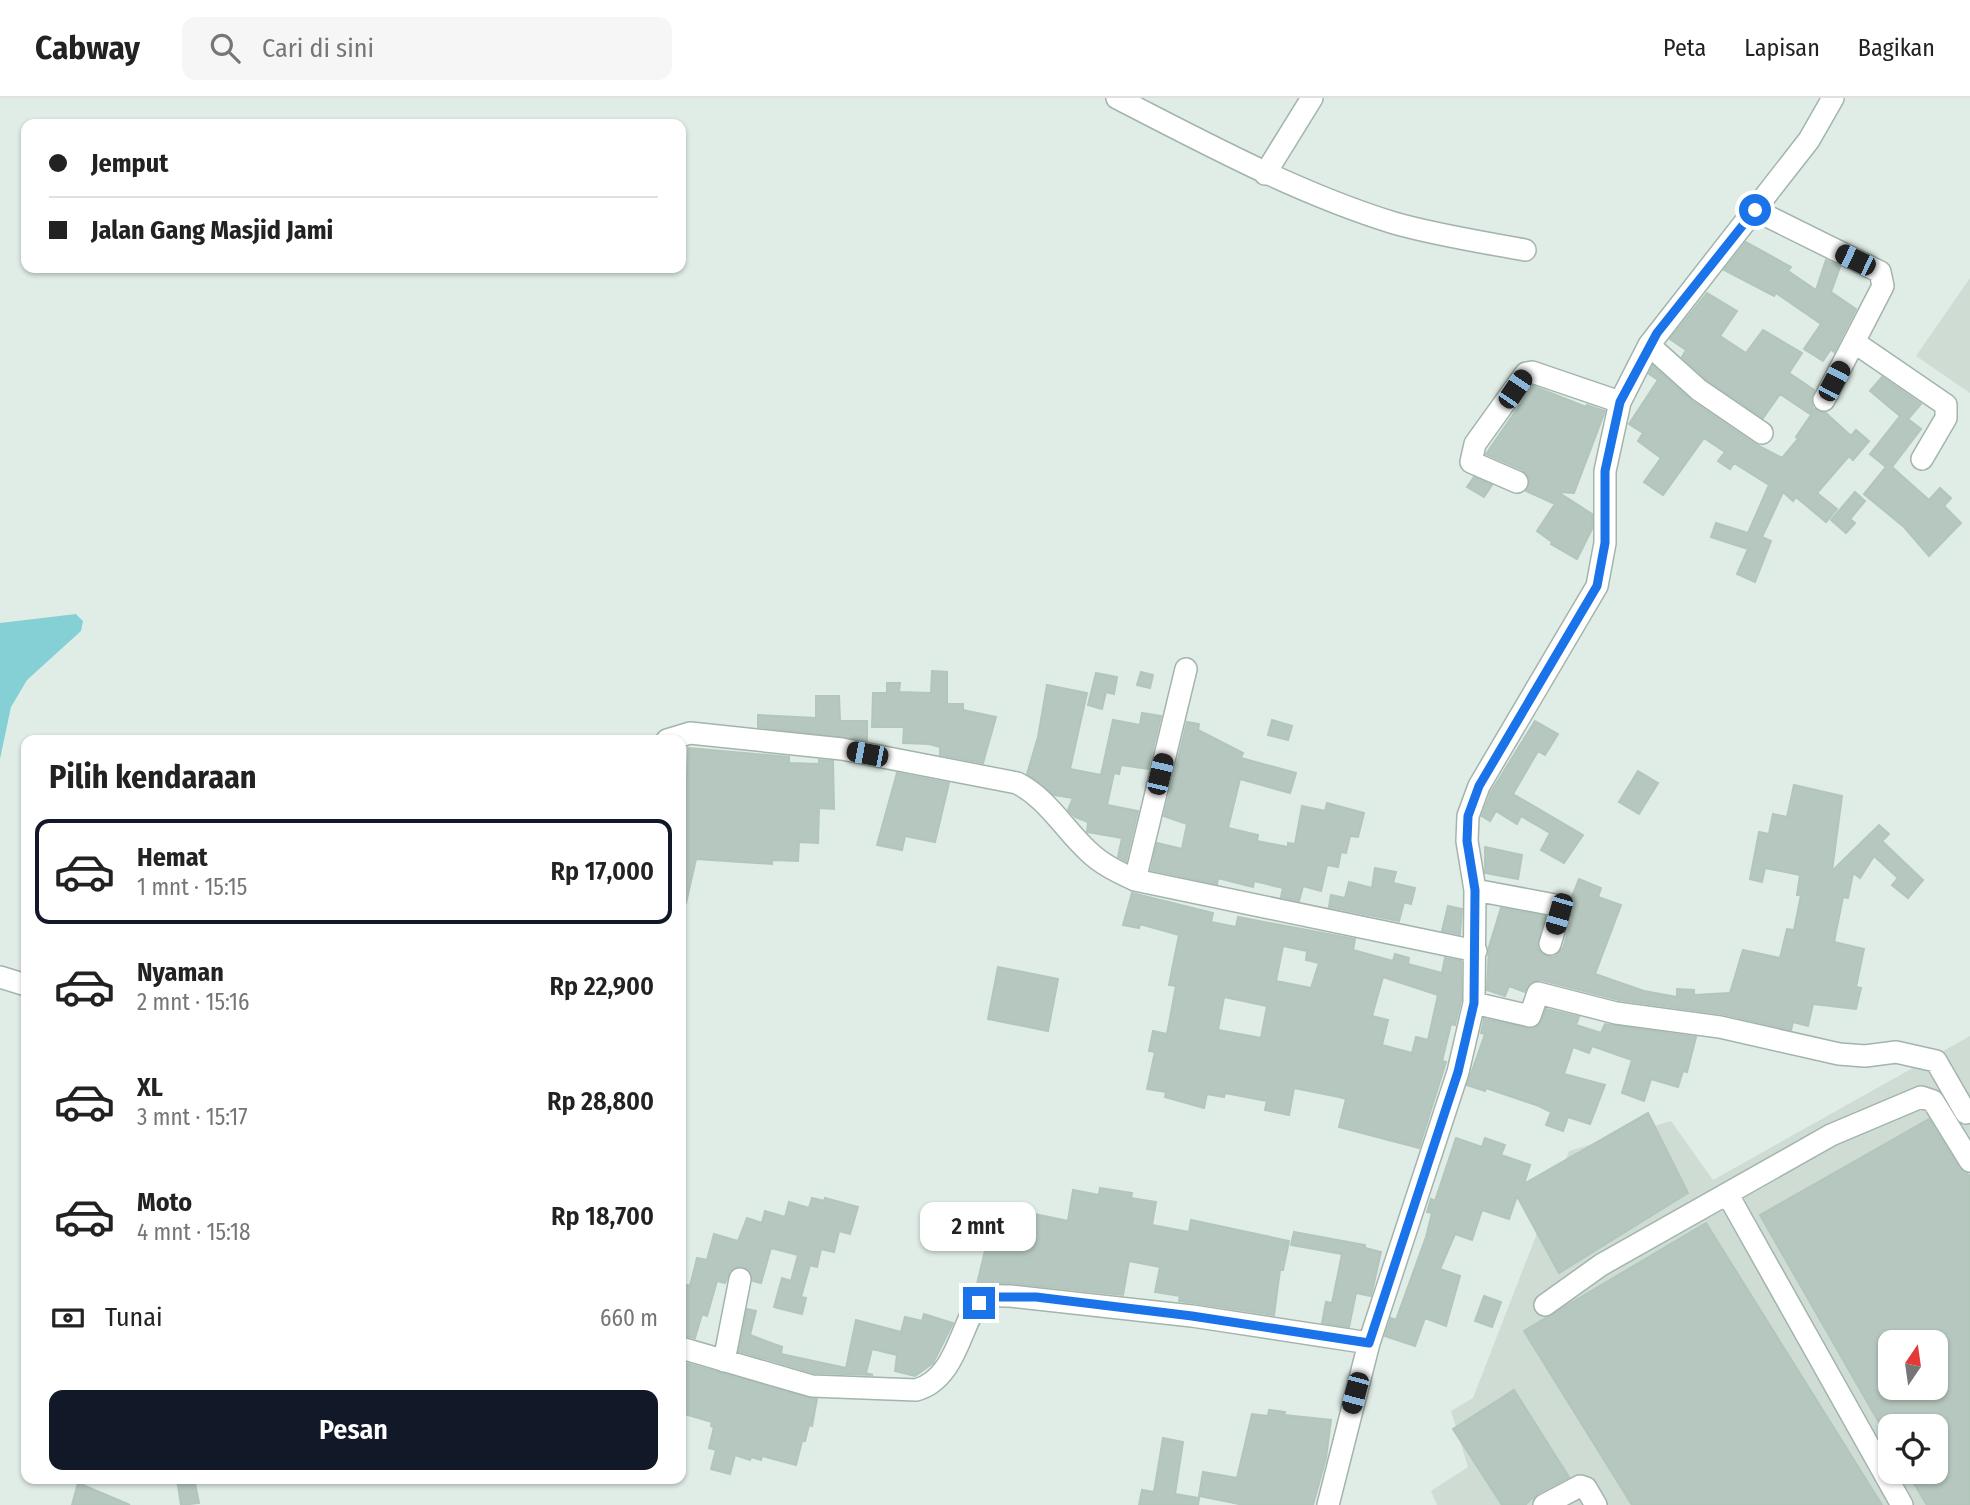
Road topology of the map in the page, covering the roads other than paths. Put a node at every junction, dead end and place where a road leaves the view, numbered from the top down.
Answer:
1 (1117, 98) edge
2 (1312, 98) edge
3 (1833, 98) edge
4 (1265, 174) junction
5 (1755, 210) junction
6 (1525, 250) dead end
7 (1854, 342) junction
8 (1649, 345) junction
9 (1824, 400) dead end
10 (1620, 402) junction
11 (1762, 433) dead end
12 (1922, 459) dead end
13 (1517, 482) dead end
14 (1185, 669) dead end
15 (683, 735) edge
16 (1135, 880) junction
17 (1475, 890) junction
18 (1550, 943) dead end
19 (1476, 951) junction
20 (0, 977) edge
21 (21, 983) edge
22 (1474, 1003) junction
23 (1966, 1113) dead end
24 (1970, 1161) edge
25 (1728, 1195) junction
26 (740, 1279) dead end
27 (1545, 1305) dead end
28 (1369, 1343) junction
29 (686, 1350) edge
30 (724, 1361) junction
31 (1328, 1505) edge
32 (1544, 1505) edge
33 (1596, 1505) edge
34 (1902, 1505) edge

1 - 4 street
2 - 4 street
3 - 5 street
4 - 6 street
5 - 7 street
5 - 8 street
7 - 9 street
7 - 12 street
8 - 10 street
8 - 11 street
10 - 13 street
10 - 17 street
14 - 16 street
15 - 16 street
16 - 19 street
17 - 18 street
17 - 19 street
19 - 22 street
20 - 21 street
22 - 23 street
22 - 28 street
24 - 25 street
25 - 27 street
25 - 34 street
26 - 30 street
28 - 30 street
28 - 31 street
29 - 30 street
32 - 33 street

